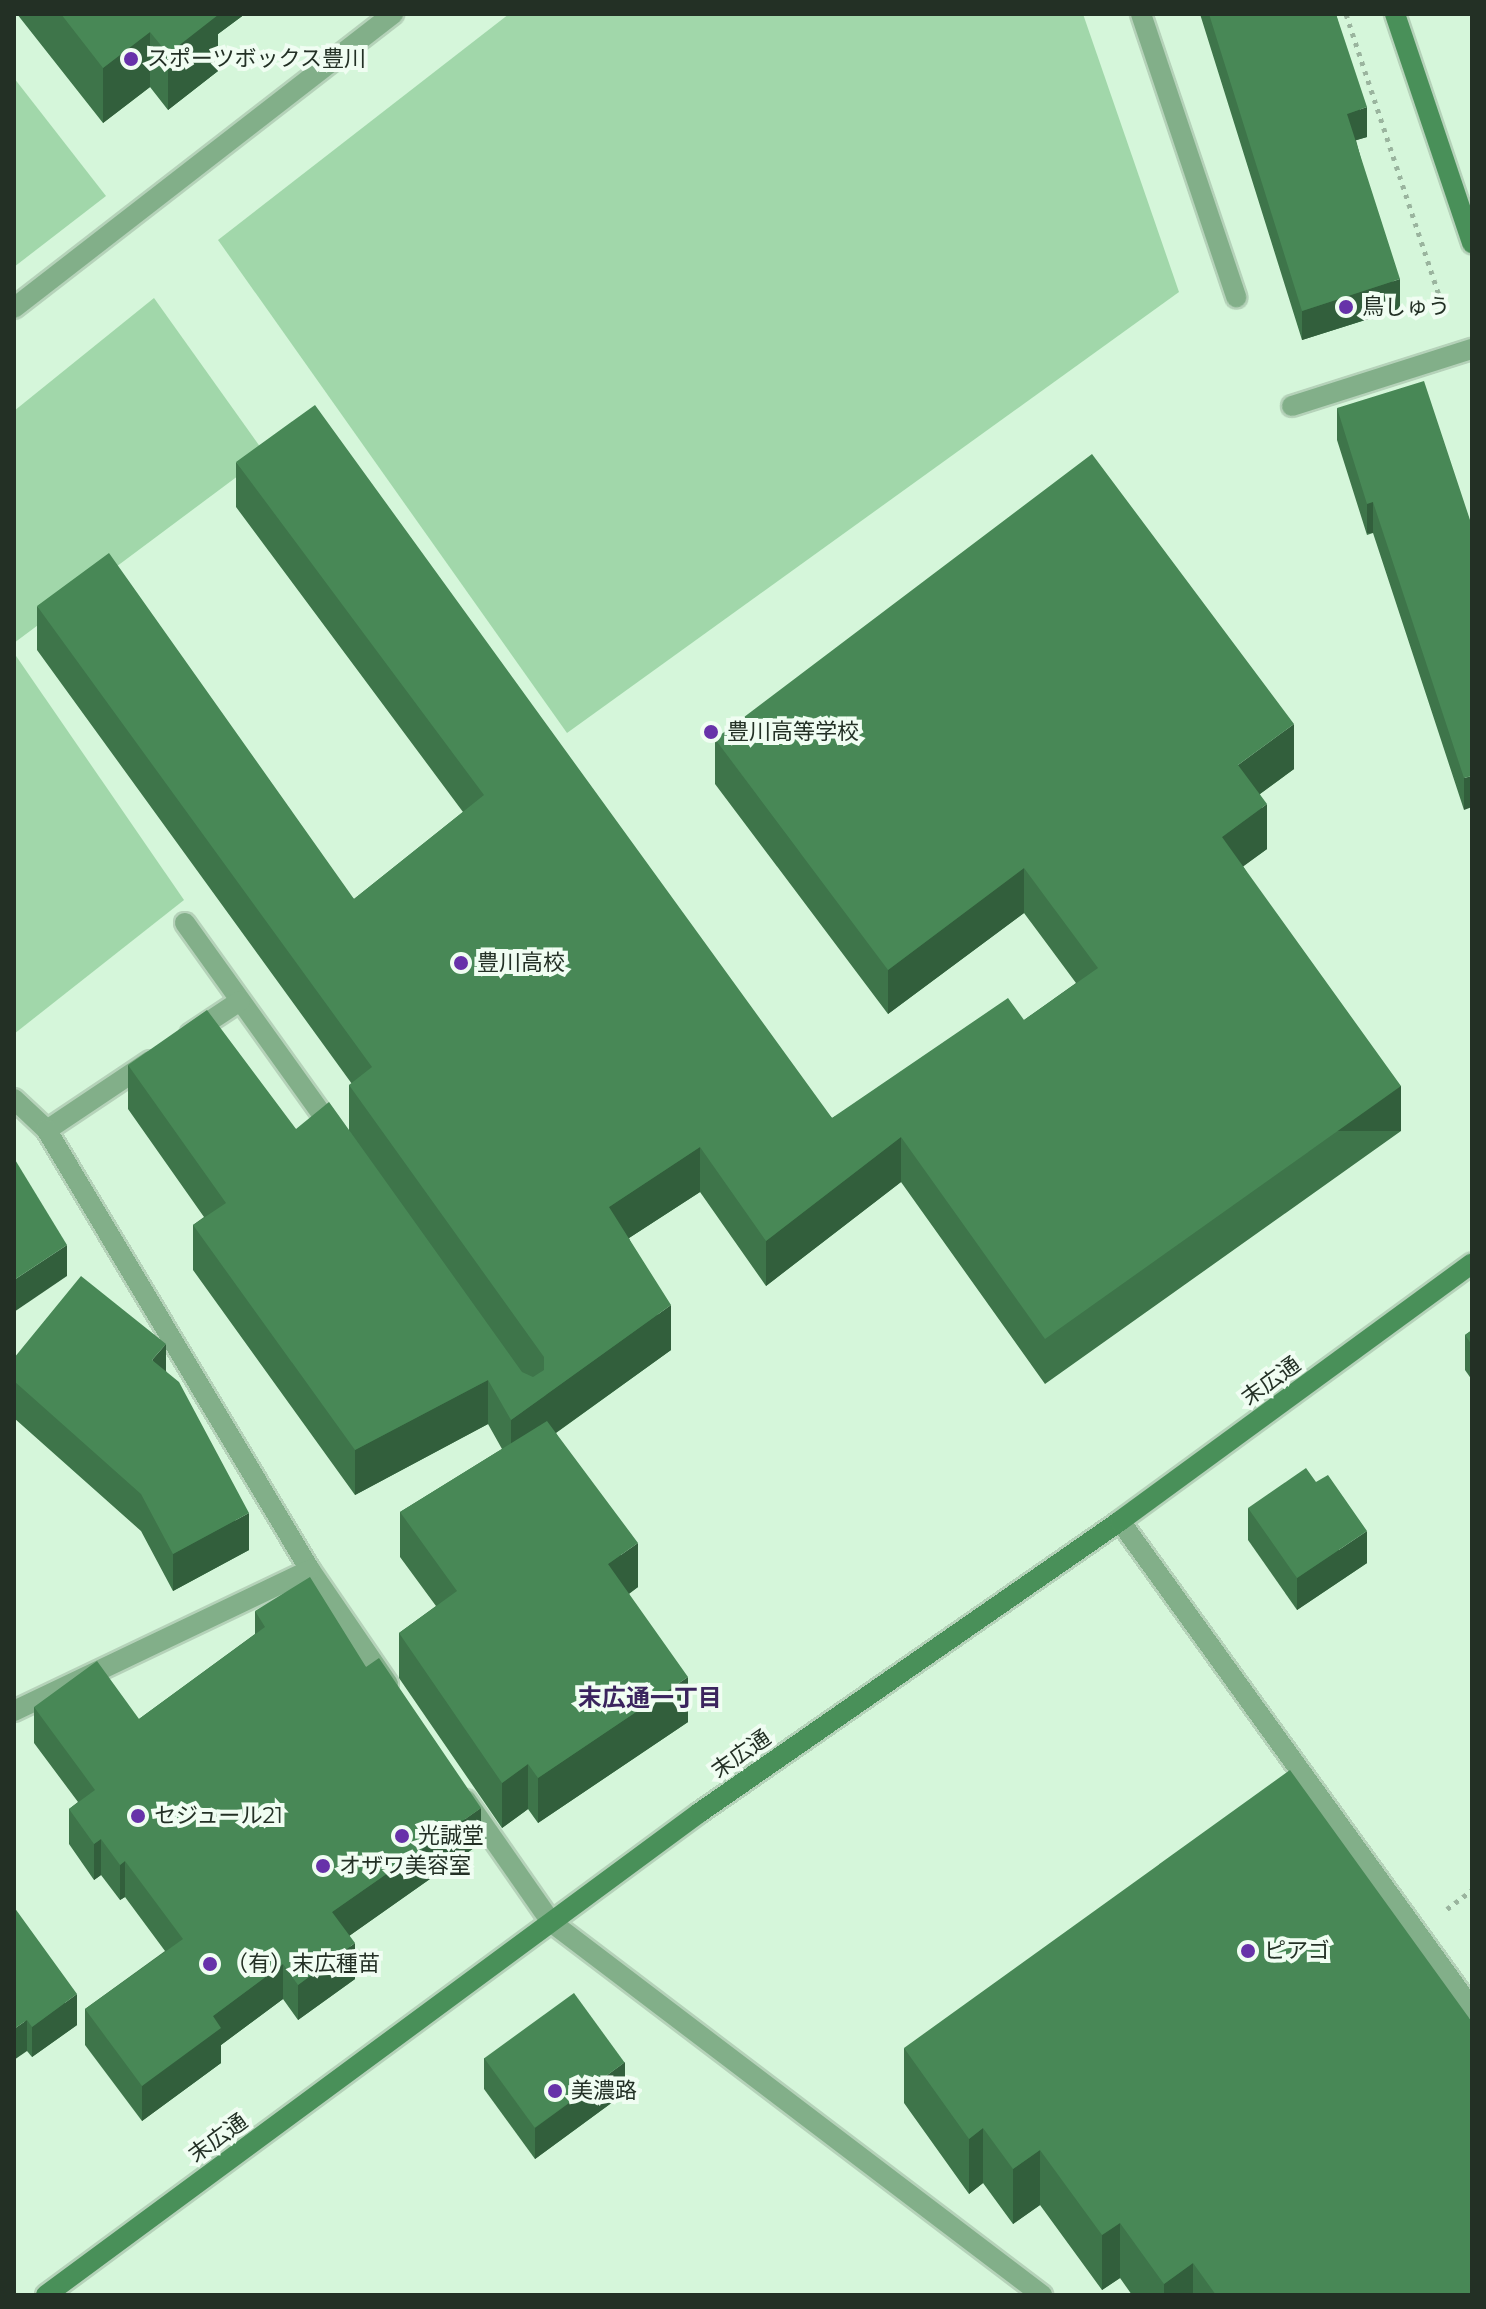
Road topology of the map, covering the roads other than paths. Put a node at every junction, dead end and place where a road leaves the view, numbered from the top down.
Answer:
1 (393, 14) edge
2 (1141, 14) edge
3 (1395, 14) edge
4 (1472, 243) edge
5 (1236, 297) dead end
6 (14, 308) edge
7 (1465, 351) edge
8 (1292, 406) dead end
9 (185, 923) dead end
10 (240, 1001) junction
11 (17, 1108) edge
12 (47, 1130) junction
13 (350, 1154) edge
14 (1472, 1263) edge
15 (1120, 1521) junction
16 (310, 1570) junction
17 (399, 1701) edge
18 (14, 1711) edge
19 (453, 1779) edge
20 (551, 1922) junction
21 (1472, 2009) edge
22 (46, 2295) edge
23 (1042, 2295) edge

1 - 6 street
2 - 5 street
3 - 4 street
7 - 8 street
9 - 10 street
10 - 12 street
10 - 13 street
11 - 12 street
12 - 16 street
14 - 15 street, 末広通
15 - 20 street, 末広通
15 - 21 street
16 - 17 street
16 - 18 street
19 - 20 street
20 - 22 street, 末広通
20 - 23 street

